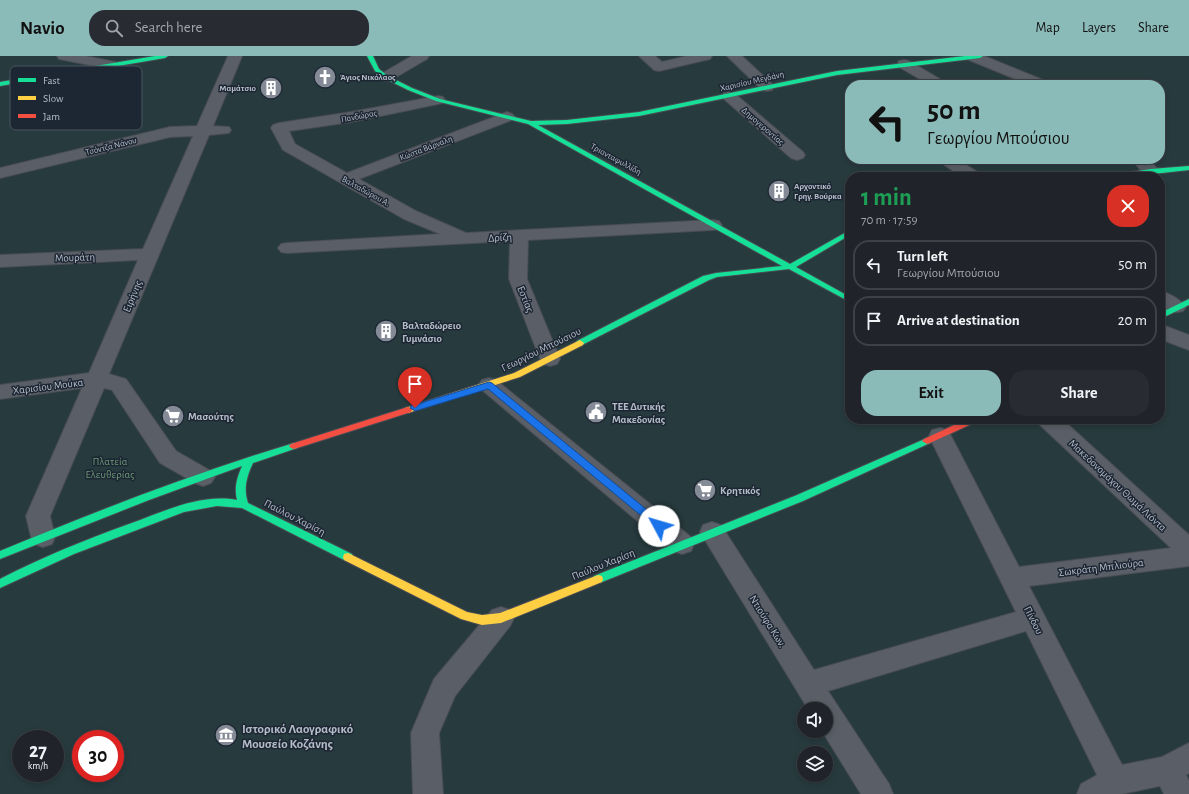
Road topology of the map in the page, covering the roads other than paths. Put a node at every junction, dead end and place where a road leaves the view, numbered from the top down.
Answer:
1 (64, 56) edge
2 (165, 56) edge
3 (235, 56) edge
4 (370, 56) edge
5 (422, 56) edge
6 (646, 56) edge
7 (705, 56) edge
8 (734, 56) edge
9 (977, 56) edge
10 (936, 58) edge
11 (134, 59) edge
12 (904, 64) junction
13 (110, 65) junction
14 (104, 66) edge
15 (386, 77) junction
16 (931, 80) edge
17 (1032, 80) edge
18 (10, 82) edge
19 (0, 84) edge
20 (767, 87) junction
21 (729, 96) junction
22 (438, 100) junction
23 (507, 117) junction
24 (530, 123) junction
25 (279, 128) joint
26 (203, 130) junction
27 (223, 130) dead end
28 (797, 155) dead end
29 (953, 164) edge
30 (1145, 164) edge
31 (1189, 168) edge
32 (1151, 171) junction
33 (965, 172) edge
34 (1144, 172) edge
35 (0, 173) edge
36 (345, 179) junction
37 (713, 225) junction
38 (845, 235) edge
39 (519, 236) junction
40 (464, 238) junction
41 (739, 238) junction
42 (287, 248) dead end
43 (744, 251) dead end
44 (150, 254) junction
45 (0, 260) edge
46 (743, 261) dead end
47 (790, 267) junction
48 (730, 274) junction
49 (845, 297) edge
50 (1165, 301) edge
51 (1175, 308) edge
52 (1165, 333) edge
53 (1189, 343) edge
54 (550, 359) junction
55 (96, 379) junction
56 (489, 385) junction
57 (0, 392) edge
58 (965, 424) edge
59 (1053, 424) edge
60 (940, 436) junction
61 (250, 460) junction
62 (203, 477) junction
63 (244, 504) junction
64 (712, 532) junction
65 (43, 537) junction
66 (682, 544) junction
67 (1189, 550) edge
68 (0, 555) edge
69 (1189, 556) edge
70 (1012, 578) junction
71 (0, 584) edge
72 (501, 618) junction
73 (1033, 618) junction
74 (808, 684) junction
75 (820, 702) edge
76 (833, 724) edge
77 (1179, 774) edge
78 (1103, 787) edge
79 (428, 794) edge
80 (878, 794) edge

1 - 13 street
2 - 11 main road
3 - 26 street, Ειρήνης
4 - 15 main road, Τριανταφυλλίδη
5 - 15 street
6 - 7 street
8 - 20 street
9 - 10 main road, Χαρισίου Μεγδάνη
9 - 17 street
10 - 12 main road, Χαρισίου Μεγδάνη
11 - 13 main road
12 - 16 street
12 - 20 main road, Χαρισίου Μεγδάνη
13 - 14 main road
15 - 22 main road, Τριανταφυλλίδη
18 - 19 main road
20 - 21 main road, Χαρισίου Μεγδάνη
21 - 24 main road, Χαρισίου Μεγδάνη
21 - 28 street, Δημογεροντίας
22 - 23 main road, Τριανταφυλλίδη
22 - 25 street, Πανδώρας
23 - 24 main road, Τριανταφυλλίδη
23 - 36 street, Κώστα Βάρναλη
24 - 37 main road, Τριανταφυλλίδη
25 - 36 street, Βαλταδώρου Α.
26 - 27 street, Τσόντζα Νάνου
26 - 35 street, Τσόντζα Νάνου
26 - 44 street, Ειρήνης
29 - 33 street
30 - 32 street
31 - 32 main road
32 - 34 main road
36 - 40 street, Βαλταδώρου Α.
37 - 39 street, Δρίζη
37 - 41 main road, Τριανταφυλλίδη
38 - 47 main road
39 - 40 street, Δρίζη
39 - 54 street, Εστίας
40 - 42 street, Δρίζη
41 - 43 main road
41 - 47 main road, Τριανταφυλλίδη
44 - 45 street, Μουράτη
44 - 55 street, Ειρήνης
46 - 48 main road
47 - 48 main road, Γεωργίου Μπούσιου
47 - 49 main road, Τριανταφυλλίδη
48 - 54 main road, Γεωργίου Μπούσιου
50 - 51 street
52 - 53 street
54 - 56 main road, Γεωργίου Μπούσιου
55 - 57 street, Χαρισίου Μούκα
55 - 62 street, Χαρισίου Μούκα
55 - 65 street, Ειρήνης
56 - 61 main road, Γεωργίου Μπούσιου
56 - 66 street
58 - 60 main road, Παύλου Χαρίση
59 - 67 street, Μακεδονομάχου Θωμά Λιόντα
60 - 64 main road, Παύλου Χαρίση
60 - 70 street, Πίνδου
61 - 62 main road
61 - 63 main road
62 - 65 main road
63 - 71 main road
63 - 72 main road, Παύλου Χαρίση
64 - 66 main road, Παύλου Χαρίση
64 - 74 street, Ντιούφα Κων.
65 - 68 main road
66 - 72 main road, Παύλου Χαρίση
69 - 70 street, Σωκράτη Μπλιούρα
70 - 73 street, Πίνδου
72 - 79 street
73 - 74 street
73 - 78 street, Πίνδου
74 - 75 street, Ντιούφα Κων.
76 - 80 street
77 - 78 street

